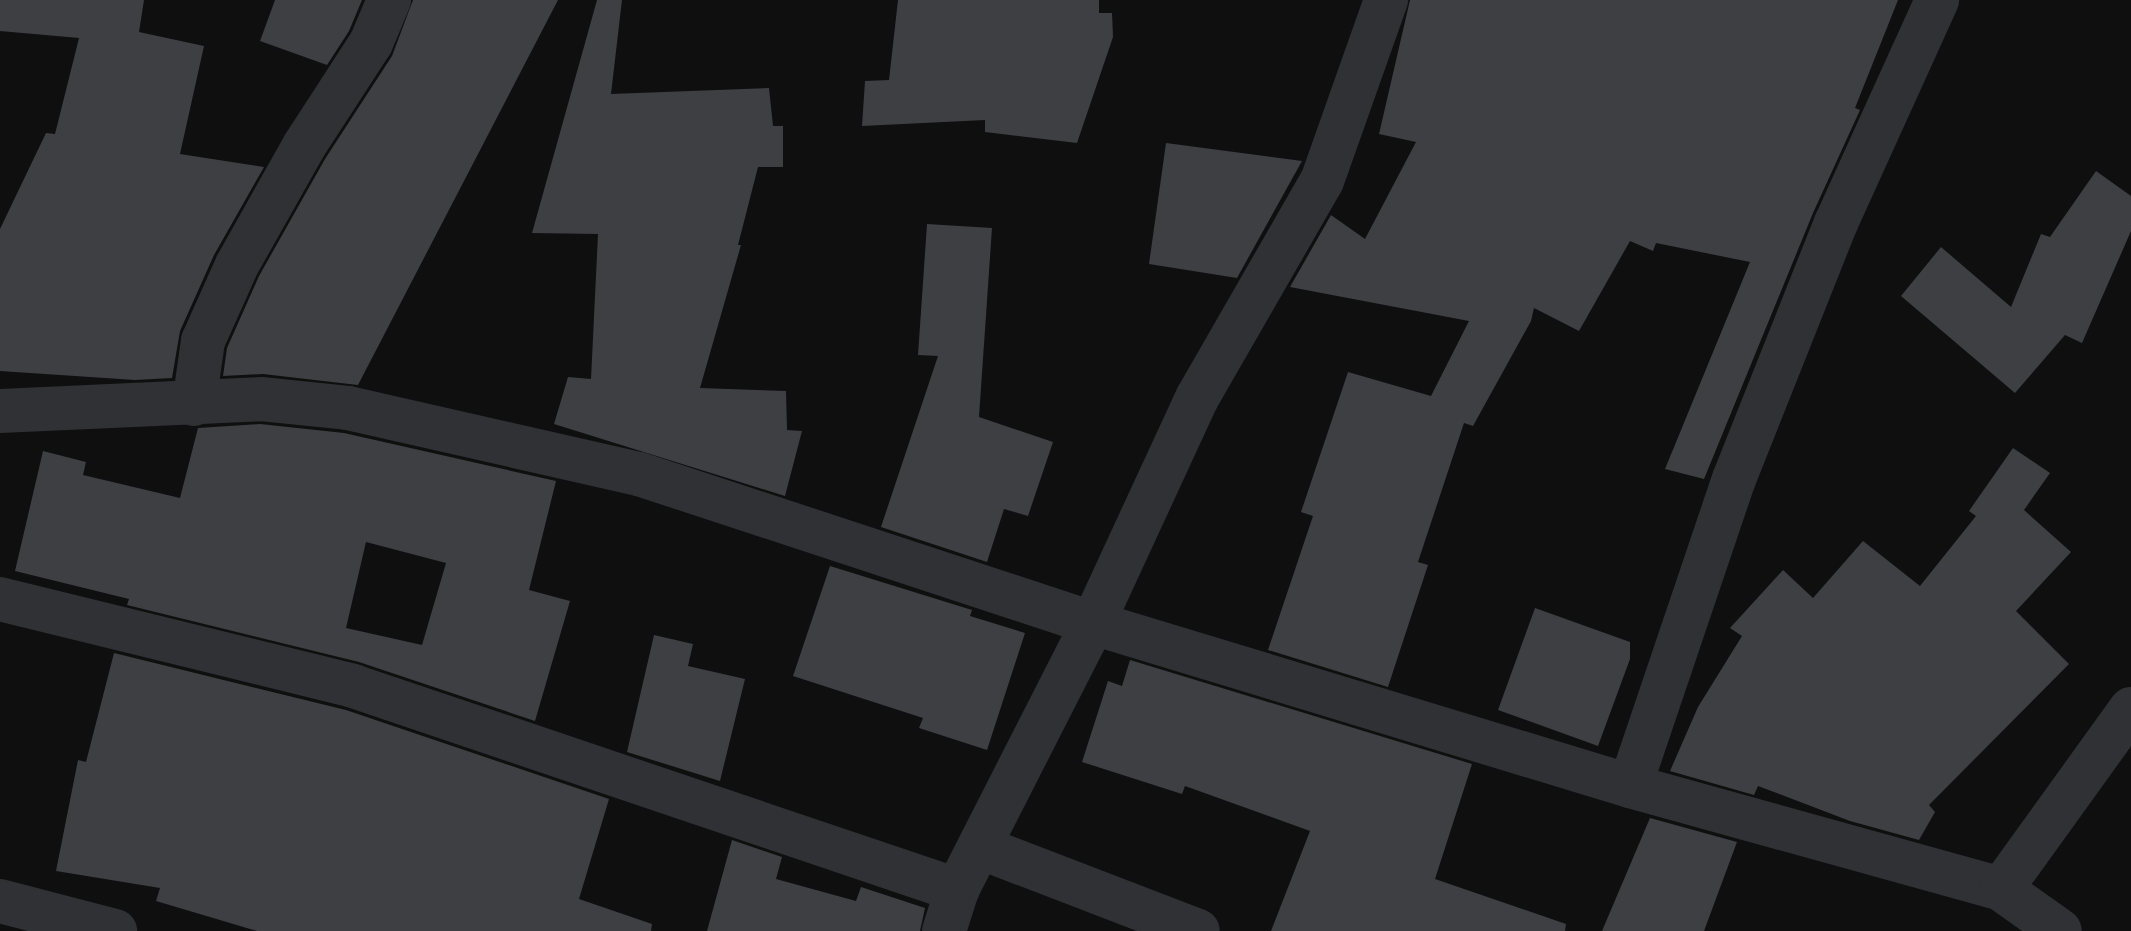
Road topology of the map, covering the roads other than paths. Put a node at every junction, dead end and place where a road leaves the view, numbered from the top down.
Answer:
1 (389, 0) edge
2 (1386, 0) edge
3 (1937, 0) edge
4 (194, 404) junction
5 (0, 411) edge
6 (0, 599) edge
7 (1093, 623) junction
8 (2131, 709) edge
9 (1630, 786) junction
10 (982, 848) junction
11 (2001, 889) junction
12 (957, 890) junction
13 (0, 901) edge
14 (115, 931) edge
15 (944, 931) edge
16 (1198, 931) edge
17 (2060, 931) edge

1 - 4 street
2 - 7 street
3 - 9 street
4 - 5 street
4 - 7 street
6 - 12 street
7 - 9 street
7 - 10 street
8 - 11 street
9 - 11 street
10 - 12 street
10 - 16 street
11 - 17 street
12 - 15 street
13 - 14 street

